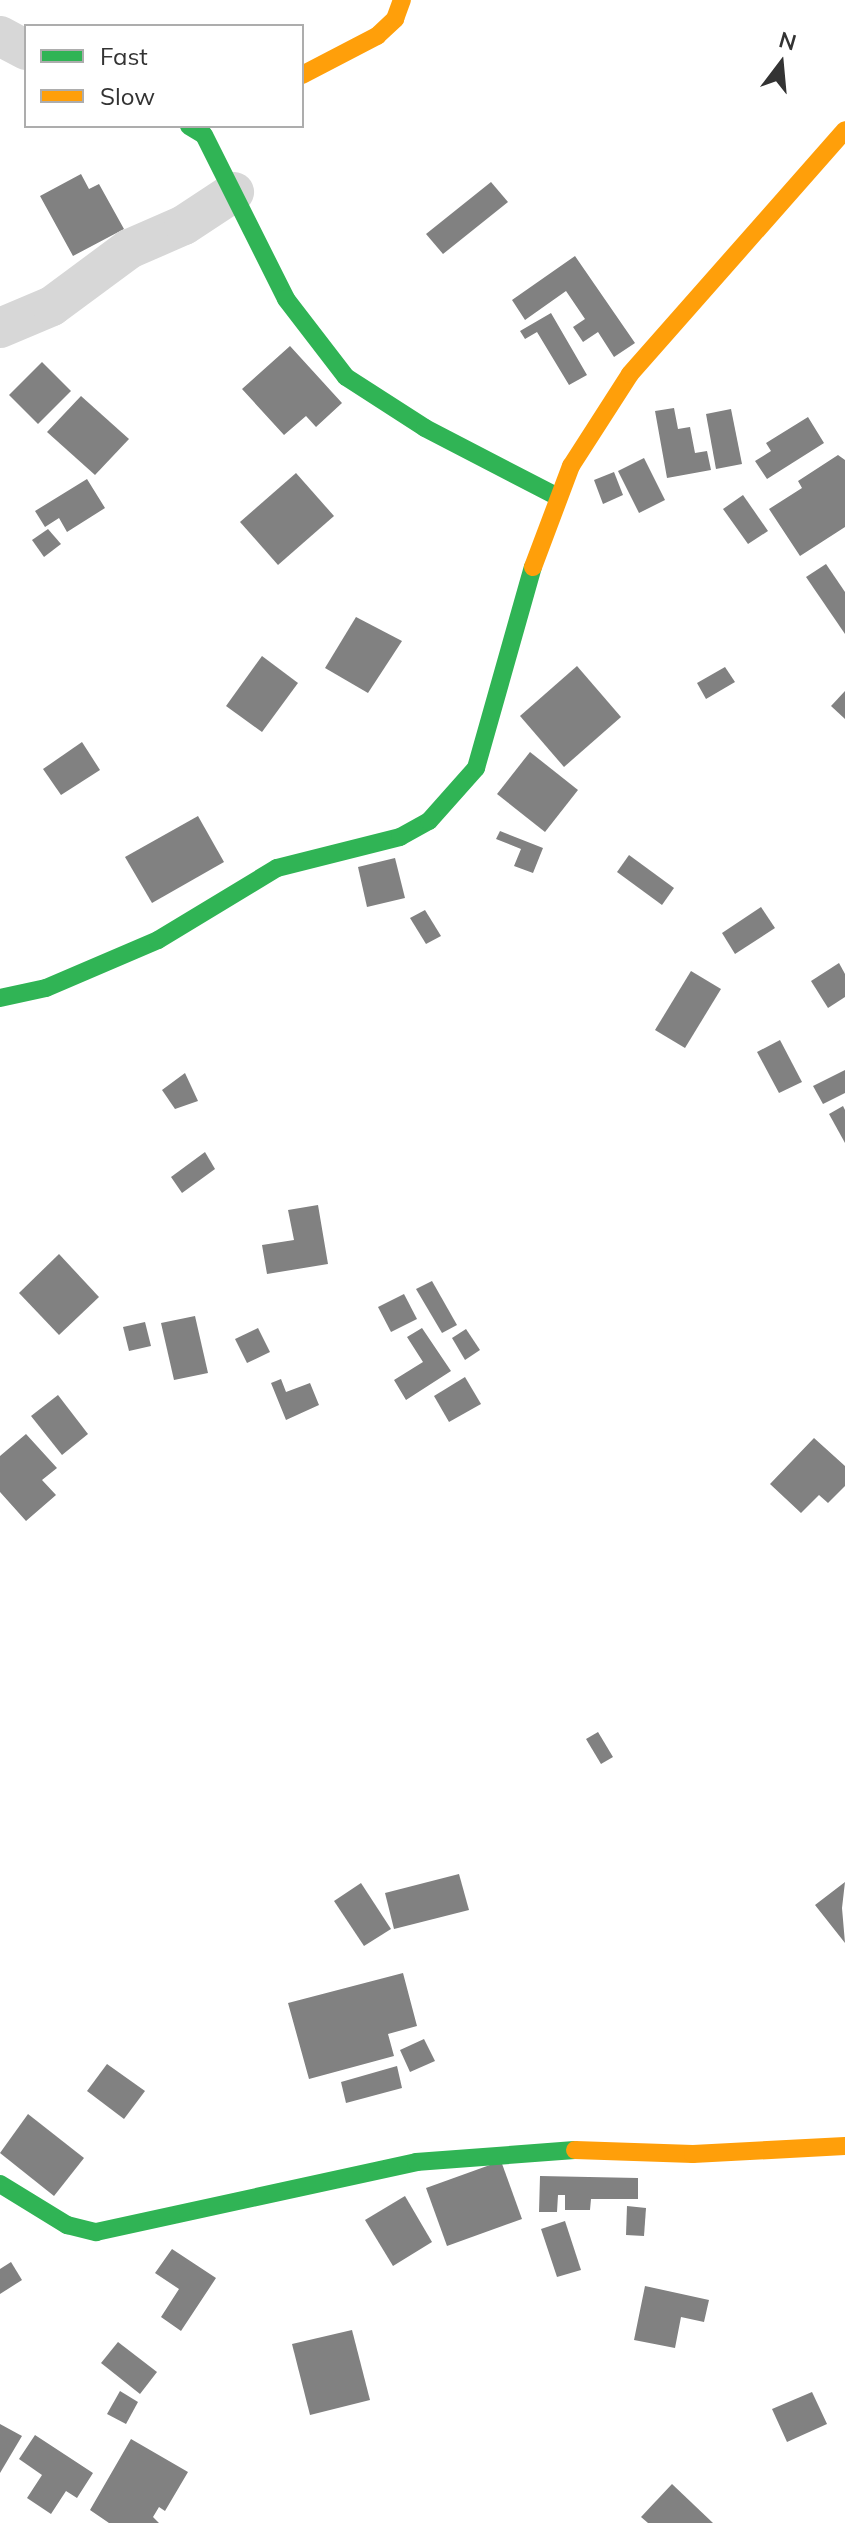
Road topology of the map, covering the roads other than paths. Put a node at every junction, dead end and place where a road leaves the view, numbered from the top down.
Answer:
1 (402, 0) edge
2 (0, 36) edge
3 (24, 49) edge
4 (304, 74) edge
5 (203, 129) edge
6 (845, 130) edge
7 (234, 192) junction
8 (0, 328) edge
9 (558, 497) junction
10 (0, 998) edge
11 (845, 2146) edge
12 (0, 2184) edge

1 - 4 street
2 - 3 street
5 - 7 street
6 - 9 street
7 - 8 street
7 - 9 street
9 - 10 street
11 - 12 street

